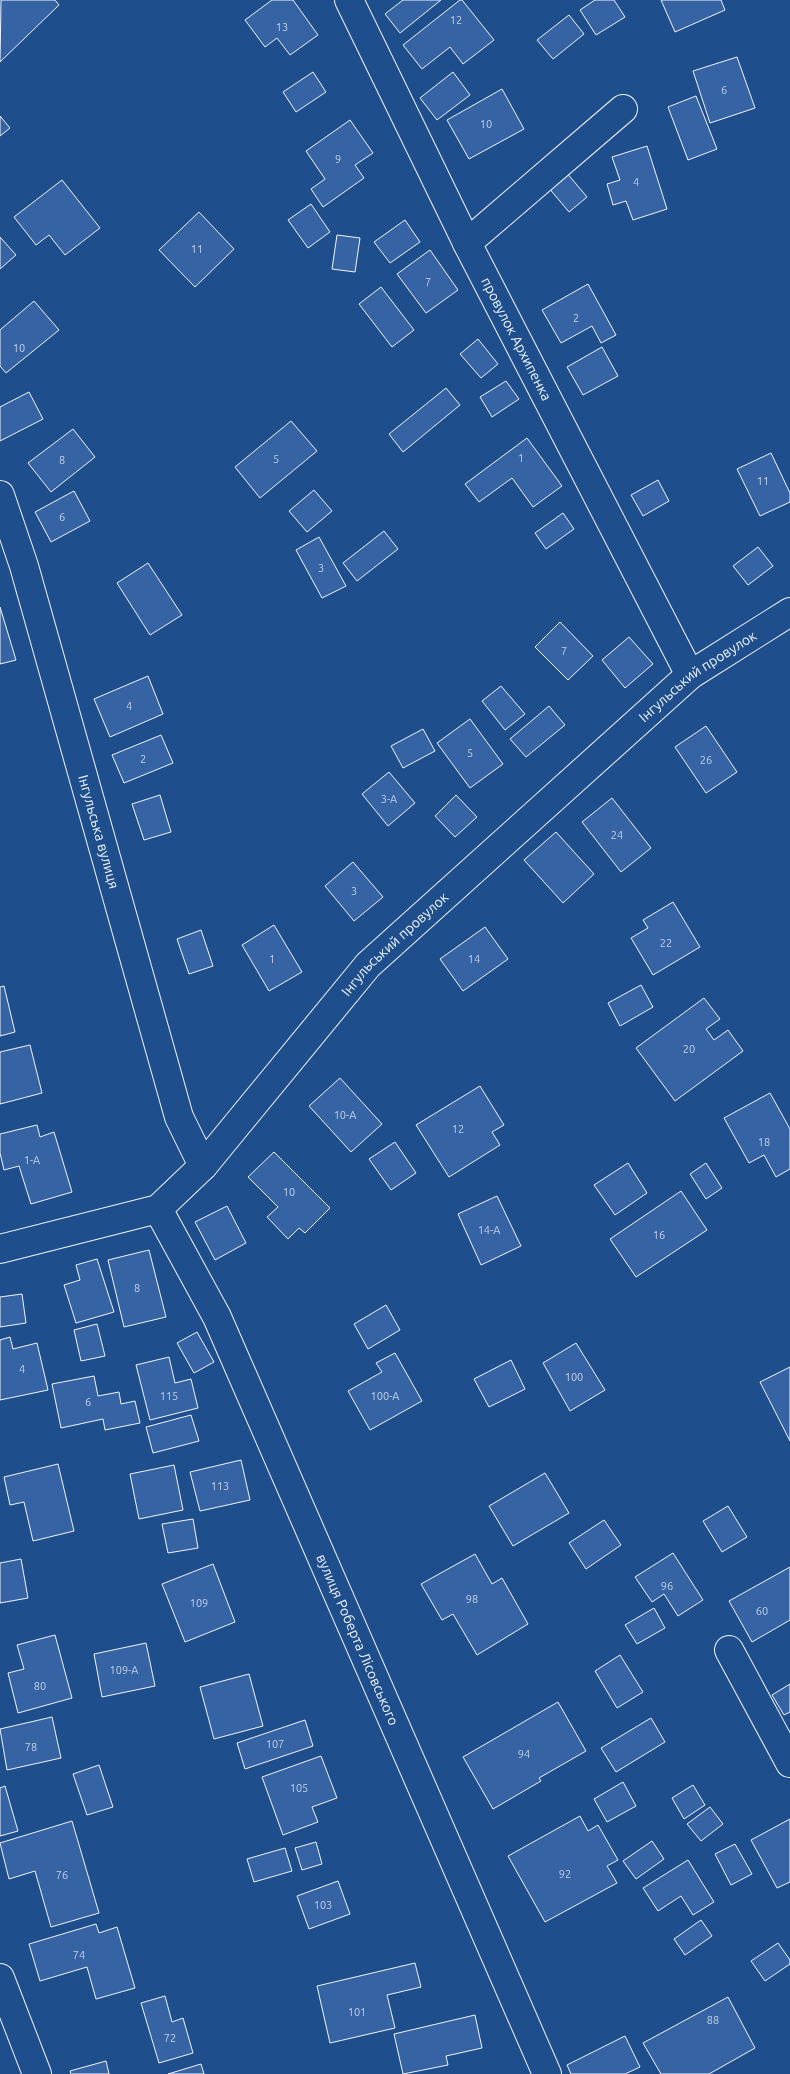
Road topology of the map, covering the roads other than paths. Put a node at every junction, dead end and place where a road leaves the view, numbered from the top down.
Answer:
1 (349, 0) edge
2 (623, 109) dead end
3 (467, 243) junction
4 (0, 495) edge
5 (790, 612) edge
6 (690, 675) junction
7 (203, 1166) junction
8 (158, 1209) junction
9 (0, 1249) edge
10 (729, 1650) dead end
11 (790, 1763) edge
12 (0, 1978) edge
13 (37, 2074) edge
14 (547, 2074) edge

1 - 3 street, провулок Архипенка
2 - 3 street
3 - 6 street, провулок Архипенка
4 - 7 street, Інгульська вулиця
5 - 6 street, Інгульський провулок
6 - 7 street, Інгульський провулок
7 - 8 street, Інгульський провулок
8 - 9 street, Інгульський провулок
8 - 14 street, вулиця Роберта Лісовського
10 - 11 street
12 - 13 street

